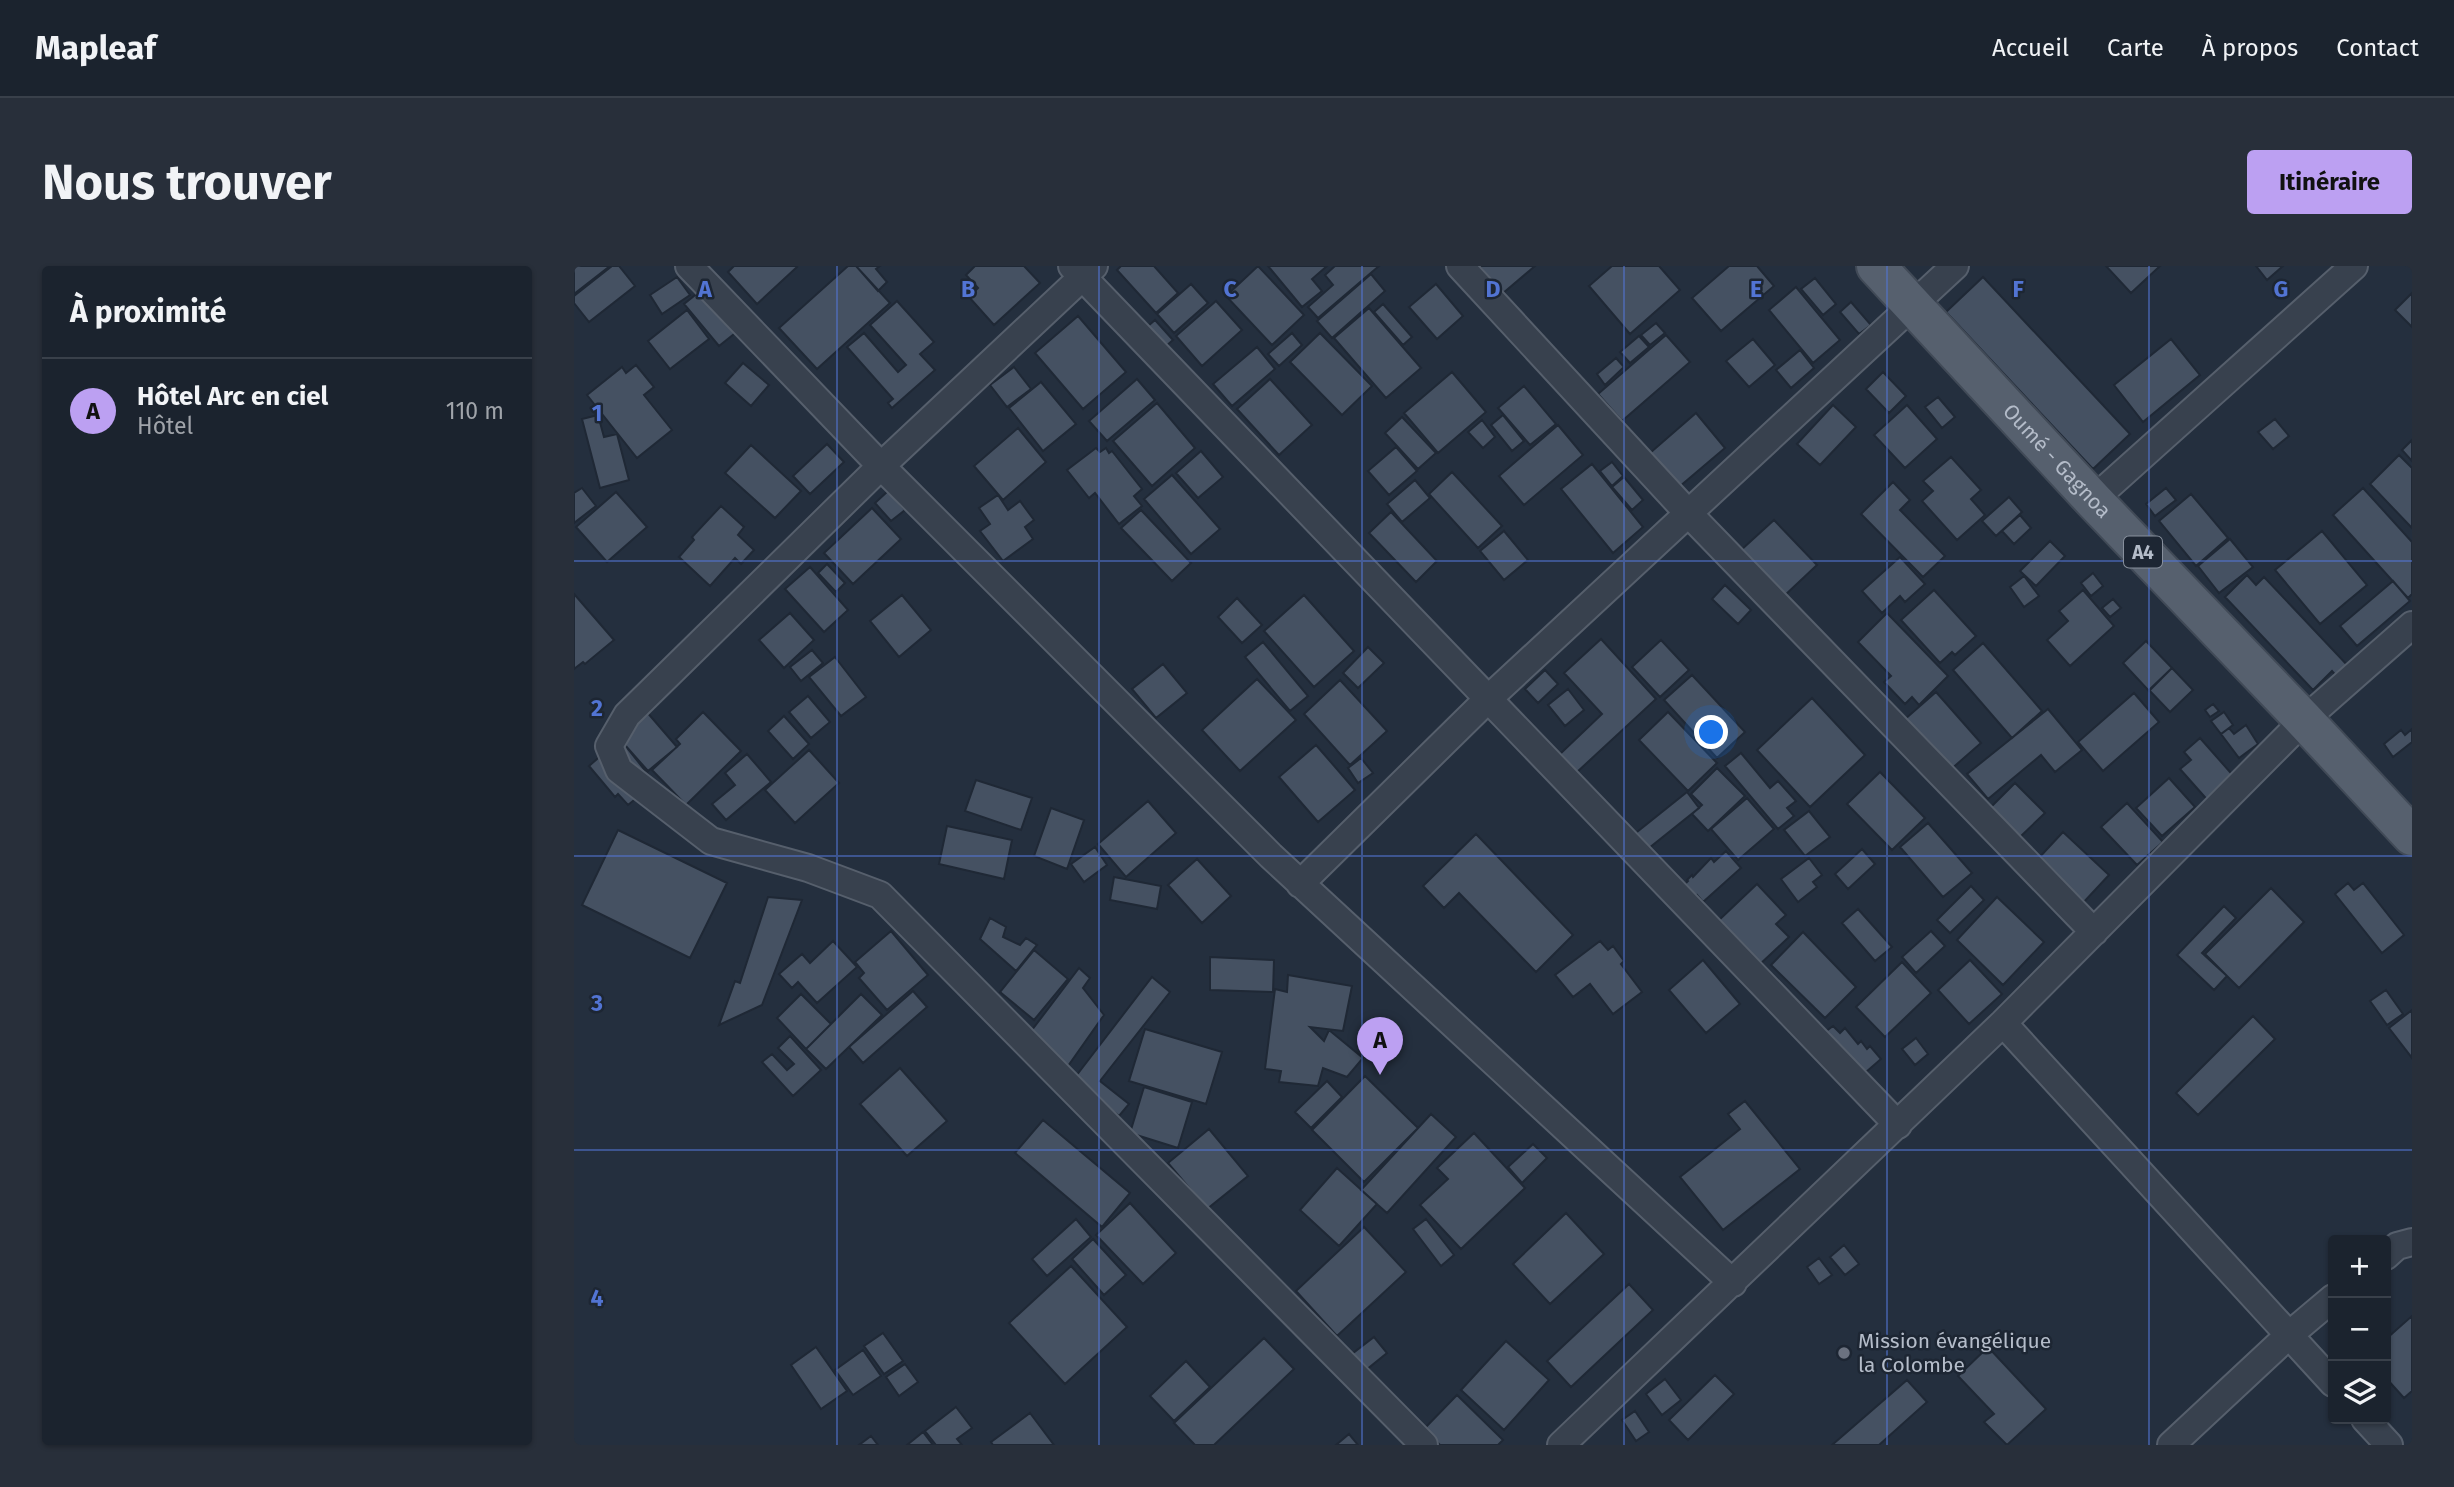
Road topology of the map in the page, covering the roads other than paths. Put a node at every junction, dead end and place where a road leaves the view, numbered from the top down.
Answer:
1 (689, 266) edge
2 (1460, 266) edge
3 (1876, 266) edge
4 (1955, 266) edge
5 (2354, 266) edge
6 (1083, 270) edge
7 (1913, 305) junction
8 (881, 466) junction
9 (2093, 500) junction
10 (1689, 514) junction
11 (2412, 625) edge
12 (1488, 699) junction
13 (2304, 720) junction
14 (2412, 836) edge
15 (1300, 884) junction
16 (2094, 932) junction
17 (2003, 1023) junction
18 (1898, 1125) junction
19 (2412, 1242) edge
20 (2391, 1251) edge
21 (1733, 1283) junction
22 (2328, 1302) edge
23 (2289, 1335) junction
24 (2328, 1378) edge
25 (2370, 1424) edge
26 (1424, 1445) edge
27 (1561, 1445) edge
28 (2171, 1445) edge
29 (2389, 1445) edge

1 - 8 street
2 - 10 street
3 - 7 main road, Oumé - Gagnoa / A4
4 - 7 street
5 - 9 street
6 - 8 street
6 - 12 street
7 - 9 main road, Oumé - Gagnoa / A4
7 - 10 street
8 - 15 street
8 - 26 street
9 - 13 main road, Oumé - Gagnoa / A4
10 - 12 street
10 - 16 street
11 - 13 street
12 - 15 street
12 - 18 street
13 - 14 main road, Oumé - Gagnoa / A4
13 - 16 street
15 - 21 street
16 - 17 street
17 - 18 street
17 - 23 street
18 - 21 street
19 - 20 street
21 - 27 street
22 - 23 street
23 - 24 street
23 - 28 street
25 - 29 street

